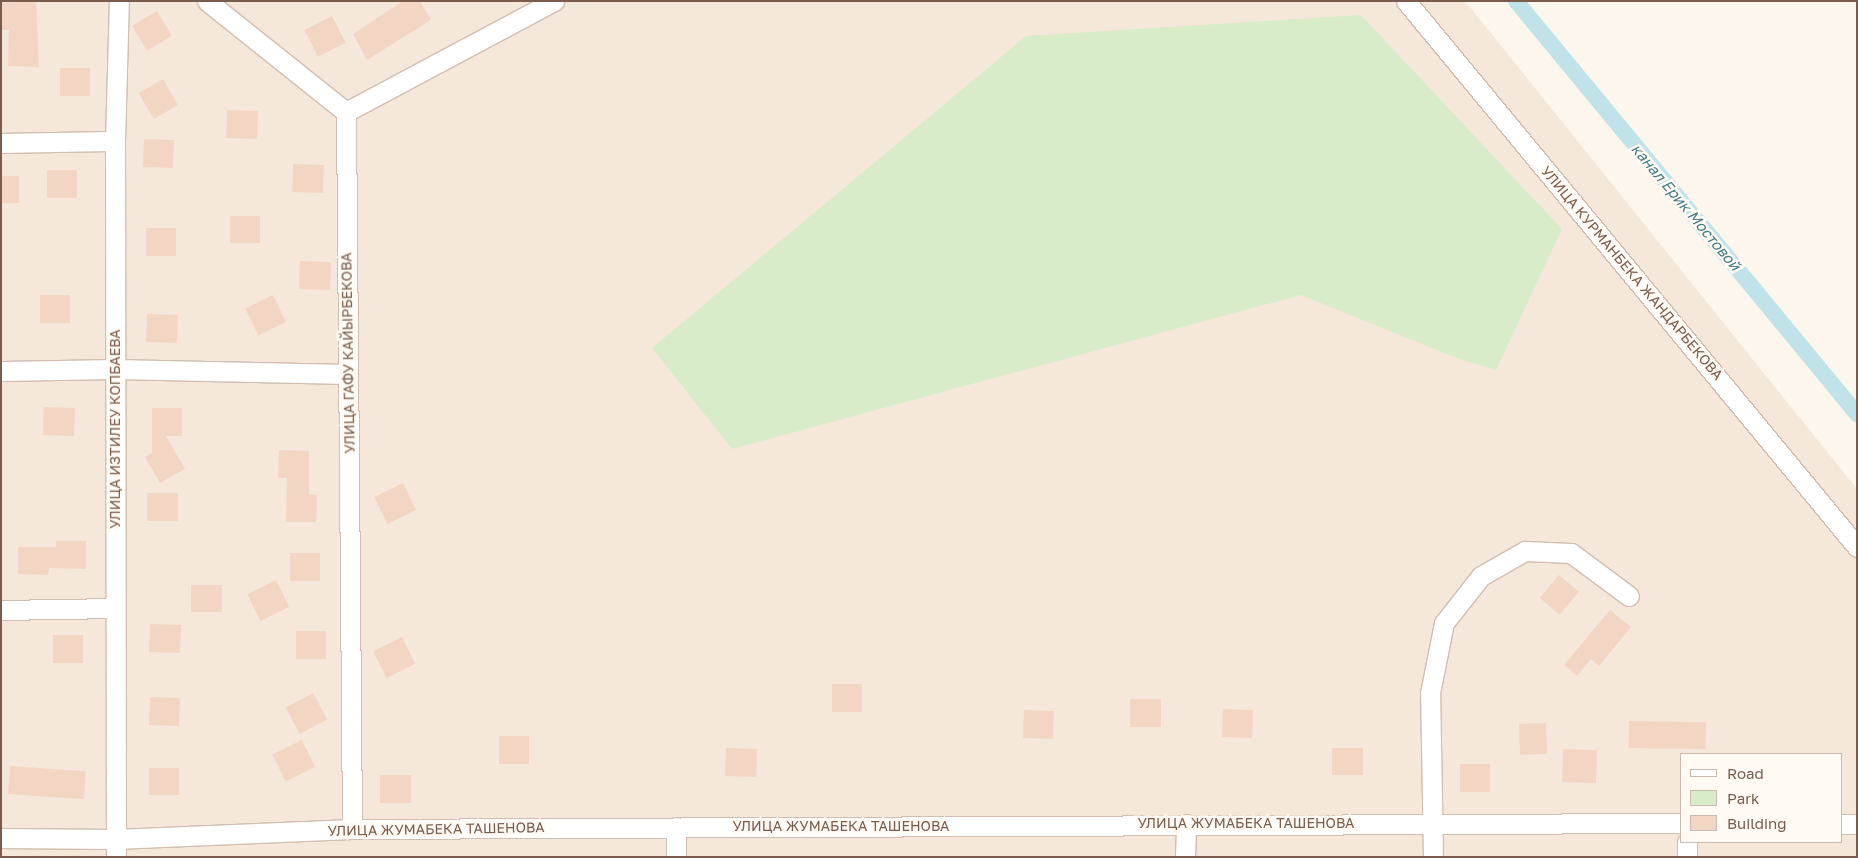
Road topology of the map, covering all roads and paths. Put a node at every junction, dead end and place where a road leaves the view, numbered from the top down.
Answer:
1 (120, 1) edge
2 (207, 1) edge
3 (554, 1) edge
4 (1406, 1) edge
5 (346, 112) junction
6 (115, 141) junction
7 (1, 143) edge
8 (114, 369) junction
9 (1, 371) edge
10 (348, 374) junction
11 (1857, 547) edge
12 (1629, 596) dead end
13 (115, 608) junction
14 (1, 610) edge
15 (1431, 822) junction
16 (1186, 824) junction
17 (1680, 824) edge
18 (1843, 824) edge
19 (1857, 824) edge
20 (676, 827) junction
21 (352, 829) junction
22 (1, 838) edge
23 (1687, 843) edge
24 (116, 848) edge
25 (676, 857) edge
26 (1185, 857) edge
27 (1433, 857) edge
28 (1687, 857) edge

1 - 6 street, УЛИЦА ИЗТИЛЕУ КОПБАЕВА
2 - 5 street
3 - 5 street
4 - 11 street, УЛИЦА КУРМАНБЕКА ЖАНДАРБЕКОВА
5 - 10 street, УЛИЦА ГАФУ КАЙЫРБЕКОВА
6 - 7 street
6 - 8 street, УЛИЦА ИЗТИЛЕУ КОПБАЕВА
8 - 9 street
8 - 10 street
8 - 13 street, УЛИЦА ИЗТИЛЕУ КОПБАЕВА
10 - 21 street, УЛИЦА ГАФУ КАЙЫРБЕКОВА
12 - 15 street
13 - 14 street
13 - 24 street, УЛИЦА ИЗТИЛЕУ КОПБАЕВА
15 - 16 street, УЛИЦА ЖУМАБЕКА ТАШЕНОВА
15 - 17 street, УЛИЦА ЖУМАБЕКА ТАШЕНОВА
15 - 27 street
16 - 20 street, УЛИЦА ЖУМАБЕКА ТАШЕНОВА
16 - 26 street
18 - 19 street
20 - 21 street, УЛИЦА ЖУМАБЕКА ТАШЕНОВА
20 - 25 street
21 - 24 street, УЛИЦА ЖУМАБЕКА ТАШЕНОВА
22 - 24 street, УЛИЦА ЖУМАБЕКА ТАШЕНОВА
23 - 28 street

